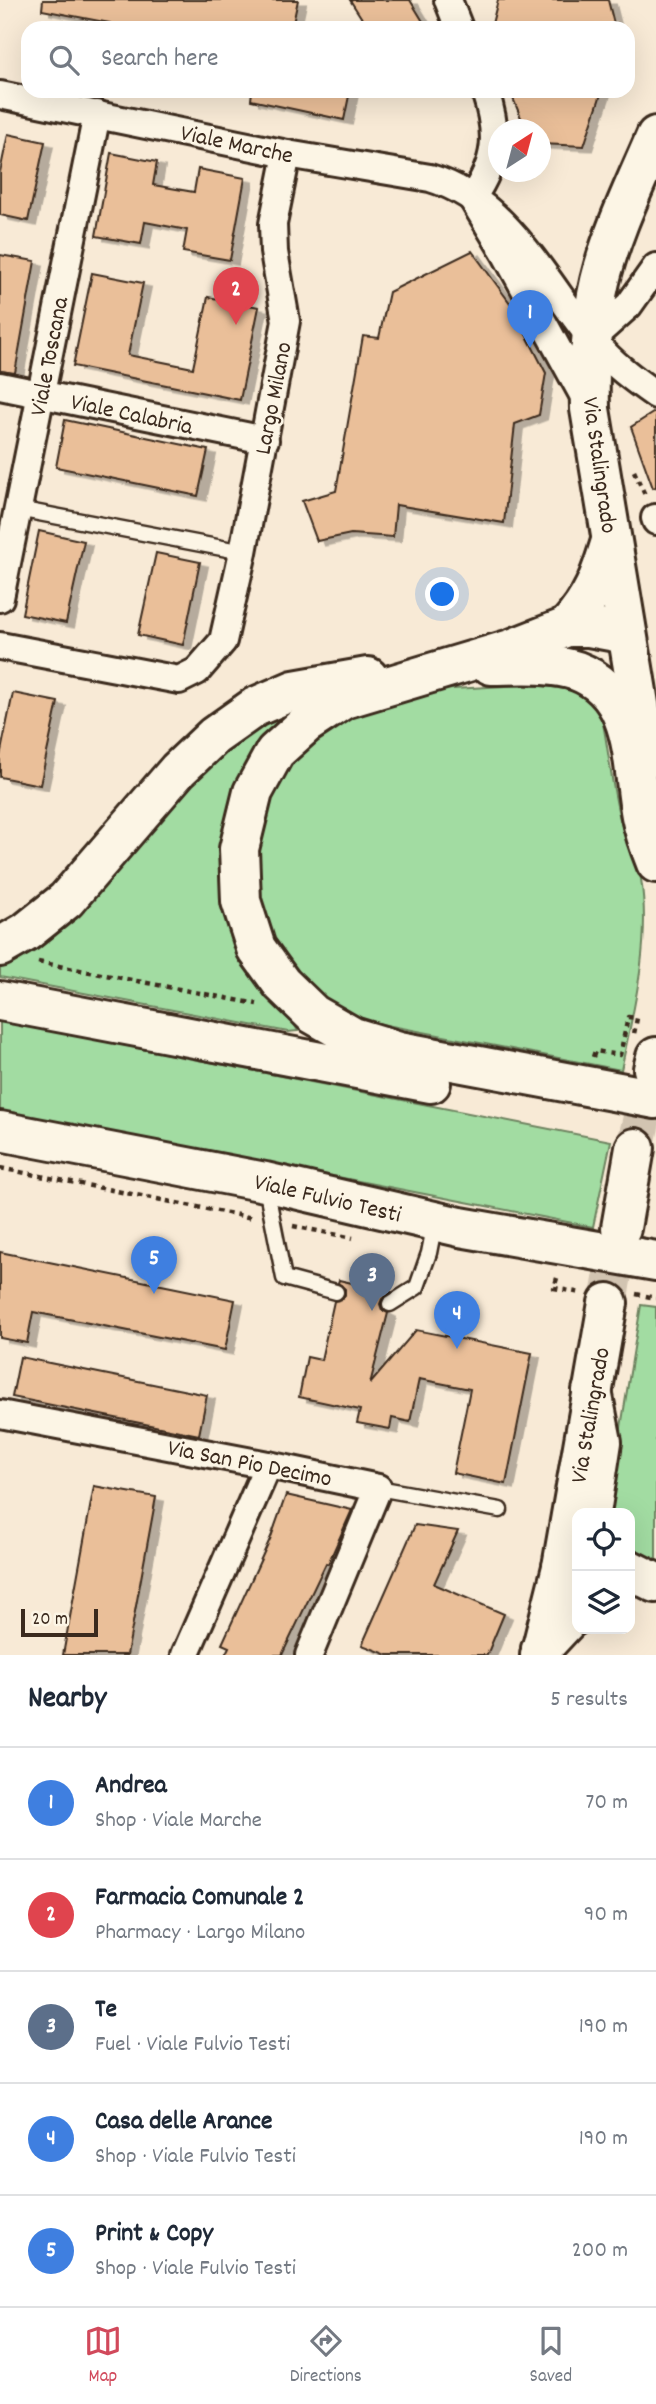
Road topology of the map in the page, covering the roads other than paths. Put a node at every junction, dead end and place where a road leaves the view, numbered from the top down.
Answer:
1 (448, 0) edge
2 (456, 21) edge
3 (0, 95) edge
4 (487, 98) edge
5 (97, 114) junction
6 (656, 136) edge
7 (287, 154) junction
8 (472, 198) junction
9 (656, 267) edge
10 (591, 338) junction
11 (0, 386) edge
12 (41, 394) junction
13 (656, 394) edge
14 (590, 409) junction
15 (265, 440) junction
16 (18, 509) junction
17 (611, 541) junction
18 (243, 552) junction
19 (0, 598) edge
20 (568, 627) junction
21 (627, 634) junction
22 (0, 646) edge
23 (458, 666) junction
24 (562, 667) junction
25 (656, 803) edge
26 (656, 863) edge
27 (0, 947) edge
28 (0, 1001) edge
29 (655, 1075) edge
30 (0, 1131) edge
31 (645, 1137) edge
32 (265, 1182) junction
33 (448, 1224) junction
34 (621, 1228) tunnel mouth
35 (656, 1261) edge
36 (336, 1292) dead end
37 (632, 1295) edge
38 (390, 1304) dead end
39 (593, 1391) junction
40 (0, 1414) edge
41 (268, 1465) junction
42 (378, 1489) junction
43 (579, 1508) edge
44 (592, 1508) edge
45 (500, 1510) dead end
46 (572, 1569) edge
47 (632, 1571) edge
48 (656, 1583) edge
49 (635, 1597) edge
50 (656, 1599) edge
51 (572, 1617) edge
52 (540, 1652) edge
53 (185, 1655) edge
54 (309, 1655) edge

1 - 2 street
3 - 5 street, Viale Marche
4 - 8 street
5 - 7 street, Viale Marche
5 - 12 street, Viale Toscana
6 - 10 main road, Via Stalingrado
7 - 8 street, Viale Marche
7 - 15 street, Largo Milano
8 - 10 street, Viale Marche
8 - 14 street
9 - 10 street
10 - 13 street, Viale Marche
10 - 14 main road, Via Stalingrado
11 - 12 street, Viale Calabria
12 - 15 street, Viale Calabria
12 - 16 street, Viale Toscana
14 - 17 main road, Via Stalingrado
15 - 18 street, Largo Milano
16 - 18 lane
16 - 19 street, Viale Toscana
17 - 20 main road
17 - 21 main road, Via Stalingrado
18 - 22 street, Largo Milano
20 - 21 main road
20 - 23 main road
21 - 24 main road
21 - 25 main road, Via Stalingrado
23 - 24 main road
23 - 27 main road
23 - 29 main road
24 - 26 main road
28 - 31 main road
30 - 32 main road, Viale Fulvio Testi
31 - 34 main road
32 - 33 main road, Viale Fulvio Testi
32 - 36 lane
33 - 35 main road, Viale Fulvio Testi
33 - 37 main road
33 - 38 lane
37 - 39 main road, Via Stalingrado
39 - 43 main road, Via Stalingrado
39 - 44 main road
40 - 41 street, Via San Pio Decimo
41 - 42 street, Via San Pio Decimo
41 - 53 street
42 - 45 lane, Via San Pio Decimo
42 - 54 street
46 - 52 main road, Via Stalingrado
47 - 48 main road
49 - 50 main road
51 - 52 main road

